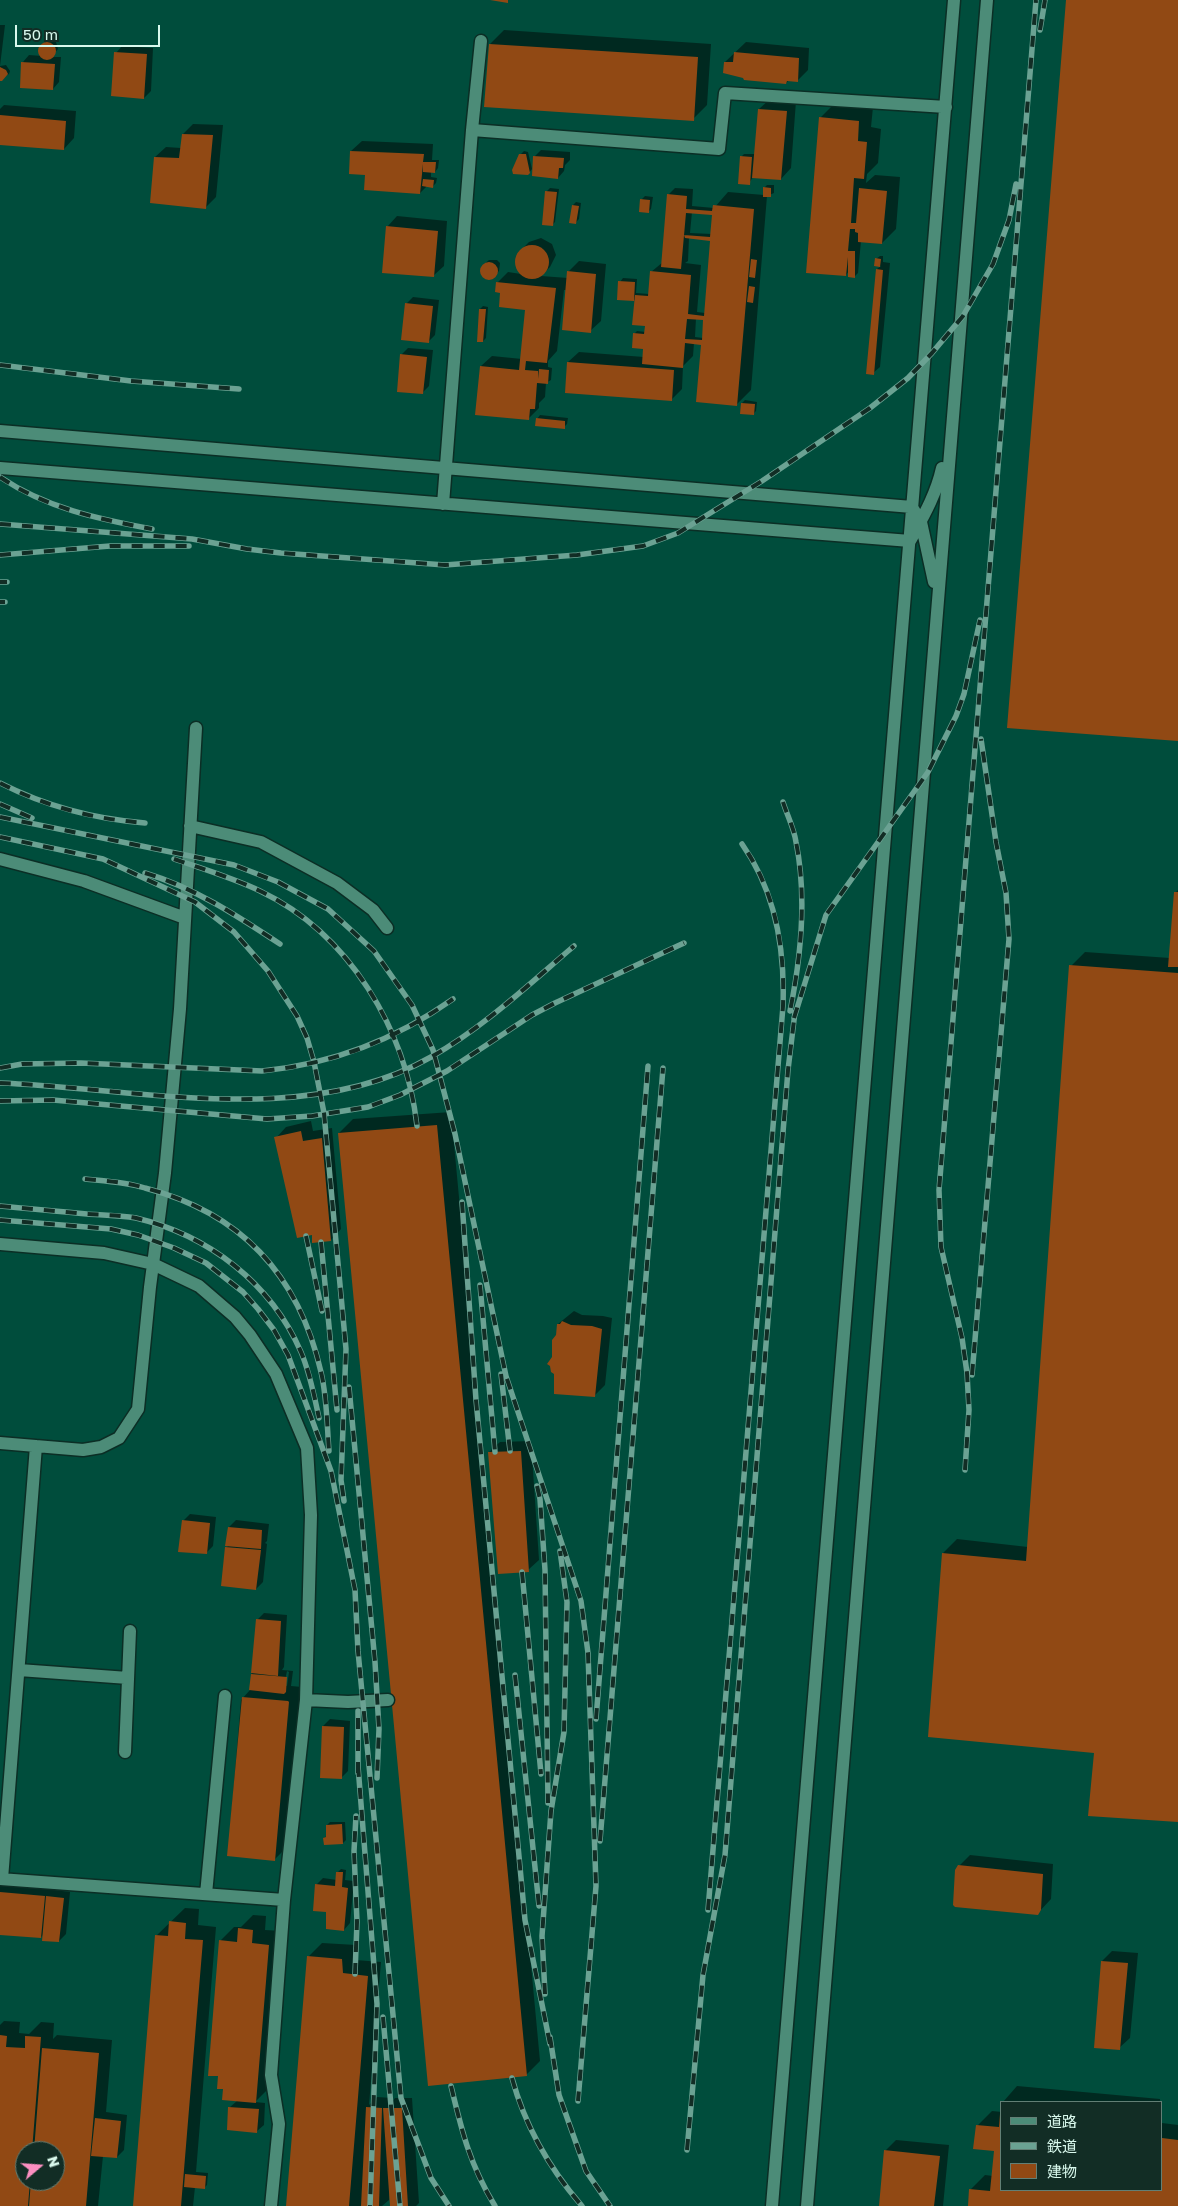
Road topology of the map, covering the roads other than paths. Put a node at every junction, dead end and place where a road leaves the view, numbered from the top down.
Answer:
1 (954, 0) edge
2 (987, 0) edge
3 (481, 42) dead end
4 (946, 107) junction
5 (472, 130) junction
6 (952, 426) junction
7 (0, 431) edge
8 (0, 468) edge
9 (446, 468) junction
10 (443, 504) junction
11 (912, 507) junction
12 (921, 522) junction
13 (910, 541) junction
14 (937, 609) junction
15 (196, 728) dead end
16 (190, 826) junction
17 (0, 859) edge
18 (185, 918) junction
19 (387, 928) dead end
20 (0, 1244) edge
21 (153, 1264) junction
22 (0, 1443) edge
23 (36, 1446) junction
24 (130, 1631) dead end
25 (19, 1670) junction
26 (128, 1678) junction
27 (225, 1696) dead end
28 (306, 1700) junction
29 (388, 1700) dead end
30 (125, 1752) dead end
31 (1, 1879) edge
32 (206, 1894) junction
33 (284, 1900) junction
34 (271, 2206) edge
35 (772, 2206) edge
36 (807, 2206) edge

1 - 4 lane
2 - 6 lane
3 - 5 lane
4 - 5 lane
4 - 11 lane
5 - 9 lane
6 - 12 lane
6 - 14 lane
7 - 9 lane
8 - 10 lane
9 - 10 lane
9 - 11 lane
10 - 13 lane
11 - 12 lane
11 - 13 lane
12 - 13 lane
12 - 14 lane
13 - 35 lane
14 - 36 lane
15 - 16 lane
16 - 18 lane
16 - 19 lane
17 - 18 lane
18 - 21 lane
20 - 21 lane
21 - 23 lane
21 - 28 lane
22 - 23 lane
23 - 25 lane
24 - 26 lane
25 - 26 lane
25 - 31 lane
26 - 30 lane
27 - 32 lane
28 - 29 lane
28 - 33 lane
31 - 32 lane
32 - 33 lane
33 - 34 lane

